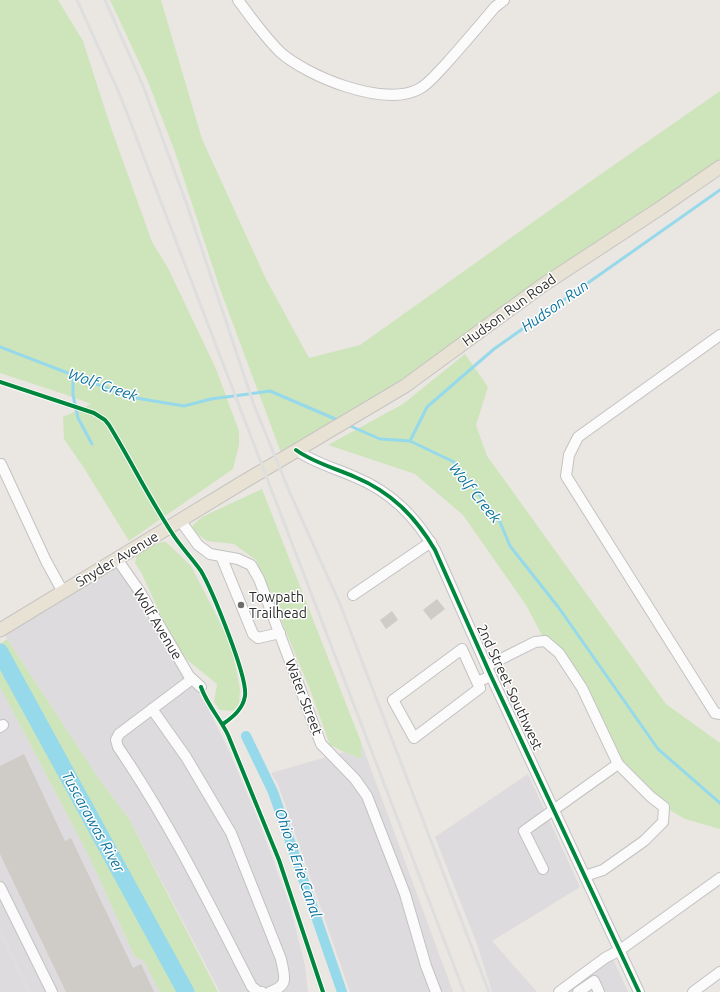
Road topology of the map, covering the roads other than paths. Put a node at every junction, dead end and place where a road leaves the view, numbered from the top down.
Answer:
1 (238, 0) edge
2 (504, 0) edge
3 (720, 167) edge
4 (720, 335) edge
5 (296, 450) junction
6 (1, 464) dead end
7 (180, 520) junction
8 (430, 542) junction
9 (221, 556) junction
10 (117, 560) junction
11 (63, 592) junction
12 (353, 595) dead end
13 (0, 630) edge
14 (280, 633) junction
15 (489, 671) junction
16 (192, 679) junction
17 (477, 682) junction
18 (202, 687) dead end
19 (152, 709) junction
20 (720, 714) edge
21 (618, 764) junction
22 (554, 809) junction
23 (543, 869) dead end
24 (585, 876) junction
25 (720, 878) edge
26 (0, 887) edge
27 (620, 950) junction
28 (720, 972) edge
29 (52, 992) edge
30 (262, 992) edge
31 (270, 992) edge
32 (436, 992) edge
33 (559, 992) edge
34 (578, 992) edge
35 (599, 992) edge
36 (639, 992) edge
37 (693, 992) edge

1 - 2 street
3 - 5 main road, Hudson Run Road
4 - 20 street
5 - 7 main road, Snyder Avenue
5 - 8 street, 2nd Street Southwest
6 - 11 street
7 - 9 street, Water Street
7 - 10 main road, Snyder Avenue
8 - 12 street
8 - 15 street, 2nd Street Southwest
9 - 14 street, Water Street
9 - 14 street
10 - 11 main road, Snyder Avenue
10 - 16 street, Wolf Avenue
11 - 13 main road, Snyder Avenue
14 - 32 street, Water Street
15 - 17 street
15 - 21 street
15 - 22 street, 2nd Street Southwest
16 - 18 street, Wolf Avenue
16 - 19 street
17 - 17 street
19 - 30 street
19 - 31 street
21 - 22 street
21 - 24 street
22 - 23 street
22 - 24 street, 2nd Street Southwest
24 - 27 street, 2nd Street Southwest
25 - 27 street
26 - 29 street
27 - 33 street
27 - 36 street, 2nd Street Southwest
28 - 37 street
34 - 35 street

